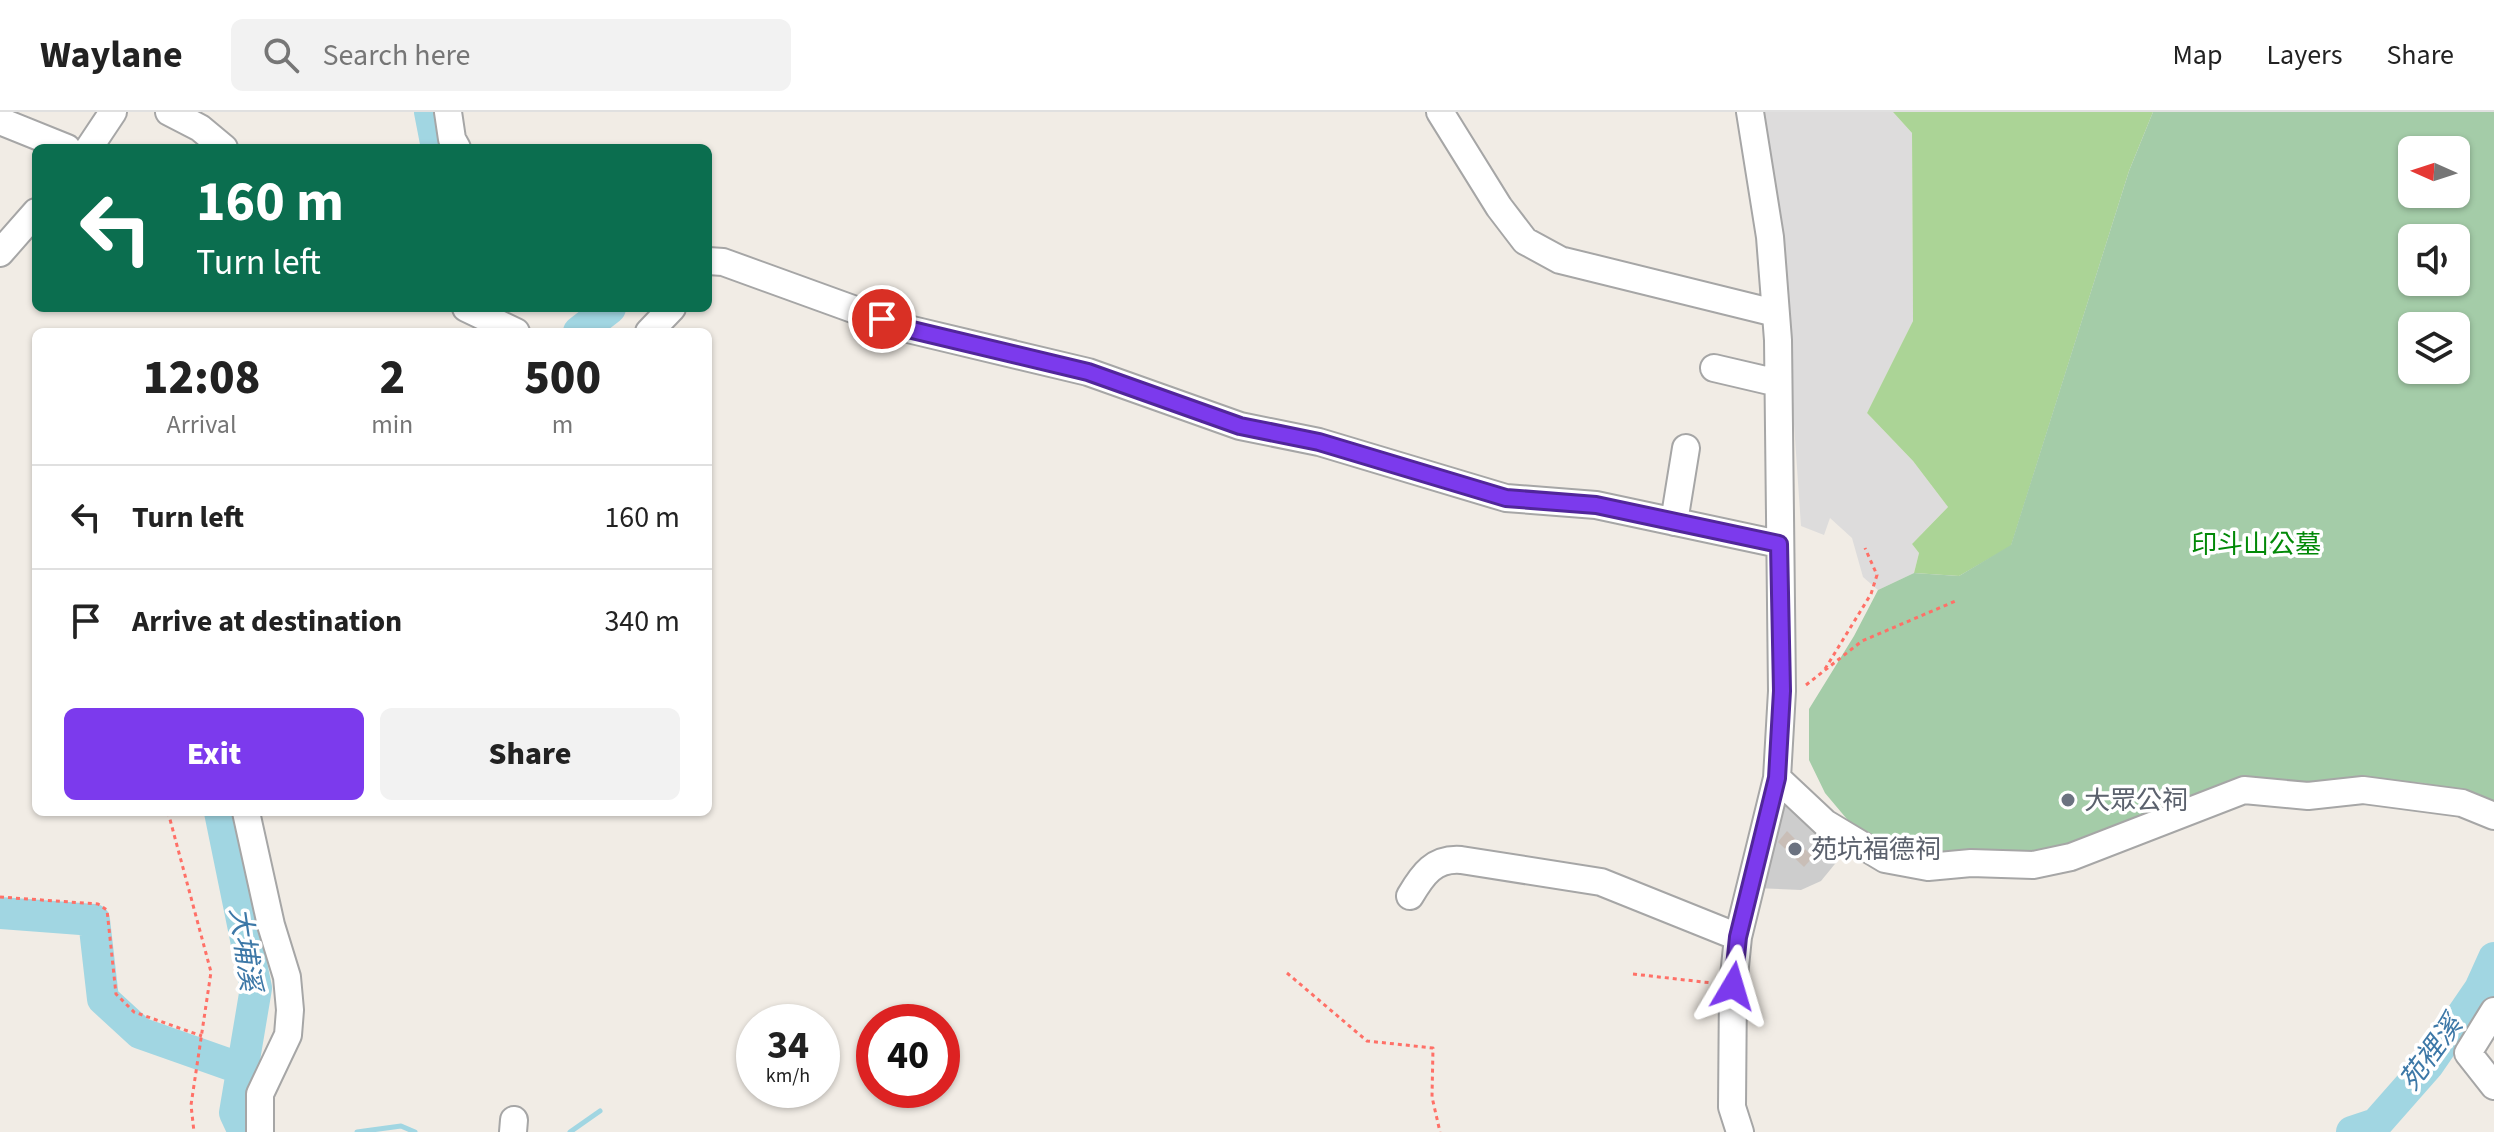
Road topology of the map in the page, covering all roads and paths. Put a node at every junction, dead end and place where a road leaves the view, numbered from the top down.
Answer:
1 (4, 112) edge
2 (113, 112) edge
3 (169, 112) edge
4 (448, 112) edge
5 (1440, 112) edge
6 (1750, 112) edge
7 (0, 119) edge
8 (58, 144) edge
9 (92, 144) edge
10 (219, 144) edge
11 (455, 144) edge
12 (32, 217) edge
13 (0, 253) edge
14 (712, 261) edge
15 (474, 312) edge
16 (668, 312) edge
17 (1775, 313) junction
18 (508, 328) edge
19 (653, 328) edge
20 (1714, 368) dead end
21 (1778, 383) junction
22 (1686, 448) dead end
23 (1674, 522) junction
24 (1779, 544) junction
25 (1865, 548) dead end
26 (1958, 600) dead end
27 (1823, 672) junction
28 (1782, 691) junction
29 (1777, 778) junction
30 (169, 816) edge
31 (247, 816) edge
32 (2494, 816) edge
33 (1410, 896) dead end
34 (0, 897) edge
35 (1738, 937) junction
36 (1287, 973) dead end
37 (1633, 974) dead end
38 (1733, 986) junction
39 (2494, 1011) edge
40 (202, 1036) junction
41 (2494, 1086) edge
42 (194, 1132) edge
43 (260, 1132) edge
44 (1440, 1132) edge
45 (1740, 1132) edge

1 - 7 street
2 - 9 street
3 - 10 street
4 - 11 street
5 - 17 street
6 - 17 street
7 - 8 street
12 - 13 street
14 - 23 street
15 - 18 street
16 - 19 street
17 - 21 street
20 - 21 street
21 - 24 street
22 - 23 street
23 - 24 street
24 - 28 street
25 - 27 path
26 - 27 path
27 - 28 path
28 - 29 street
29 - 32 street
29 - 35 street
30 - 40 path
31 - 43 street
33 - 35 street
34 - 40 path
35 - 38 street
36 - 44 path
37 - 38 path
38 - 45 street
39 - 41 street
40 - 42 path

